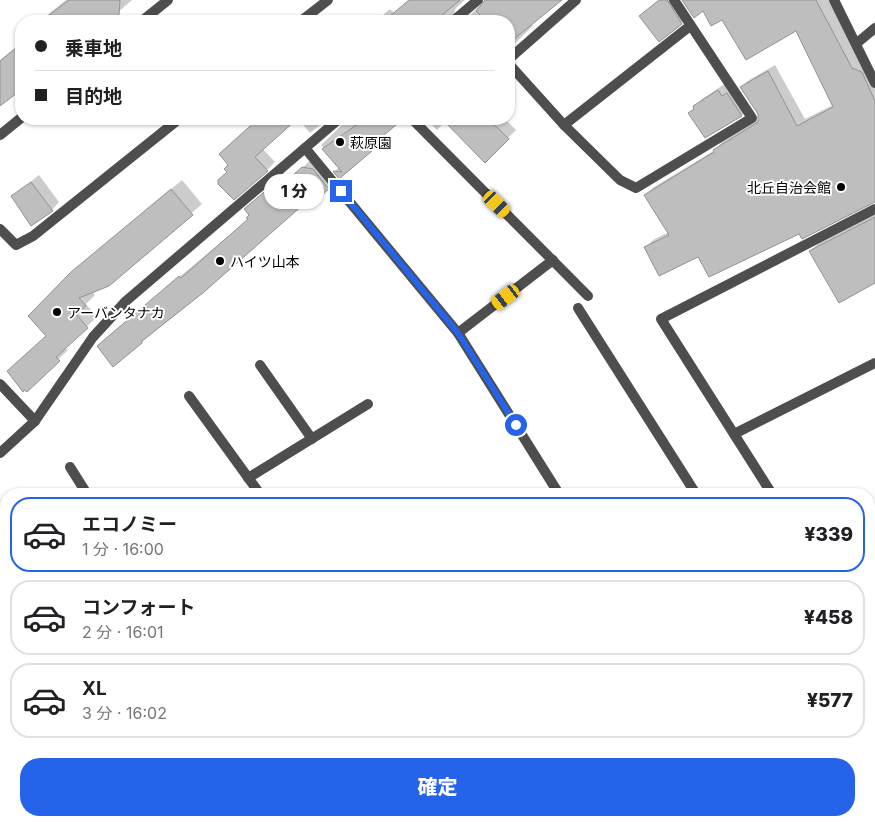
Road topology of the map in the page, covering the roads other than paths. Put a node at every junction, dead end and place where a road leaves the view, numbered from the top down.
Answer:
1 (168, 0) edge
2 (328, 0) edge
3 (478, 0) edge
4 (576, 0) edge
5 (674, 0) edge
6 (834, 0) edge
7 (149, 15) edge
8 (309, 15) edge
9 (460, 15) edge
10 (690, 26) junction
11 (875, 28) edge
12 (857, 43) junction
13 (515, 54) edge
14 (515, 71) edge
15 (875, 83) edge
16 (15, 123) edge
17 (172, 125) edge
18 (332, 125) edge
19 (418, 125) edge
20 (564, 125) junction
21 (0, 136) edge
22 (305, 148) junction
23 (875, 209) edge
24 (0, 229) edge
25 (553, 260) junction
26 (588, 296) dead end
27 (578, 308) dead end
28 (458, 333) junction
29 (875, 363) edge
30 (260, 365) dead end
31 (0, 384) edge
32 (189, 396) dead end
33 (368, 404) dead end
34 (35, 421) junction
35 (734, 434) junction
36 (312, 439) junction
37 (0, 453) edge
38 (70, 467) dead end
39 (248, 478) junction
40 (83, 488) edge
41 (256, 488) edge
42 (555, 488) edge
43 (692, 488) edge
44 (768, 488) edge

1 - 7 street
2 - 8 street
3 - 9 street
4 - 13 street
5 - 10 street
6 - 12 street
10 - 20 street
10 - 20 street
11 - 12 street
12 - 15 street
14 - 20 street
16 - 21 street
17 - 24 street
18 - 22 street
19 - 25 street
22 - 28 street
22 - 34 street
23 - 35 street
25 - 26 street
25 - 28 street
27 - 43 street
28 - 42 street
29 - 35 street
30 - 36 street
31 - 34 street
32 - 39 street
33 - 36 street
34 - 37 street
35 - 44 street
36 - 39 street
38 - 40 street
39 - 41 street

